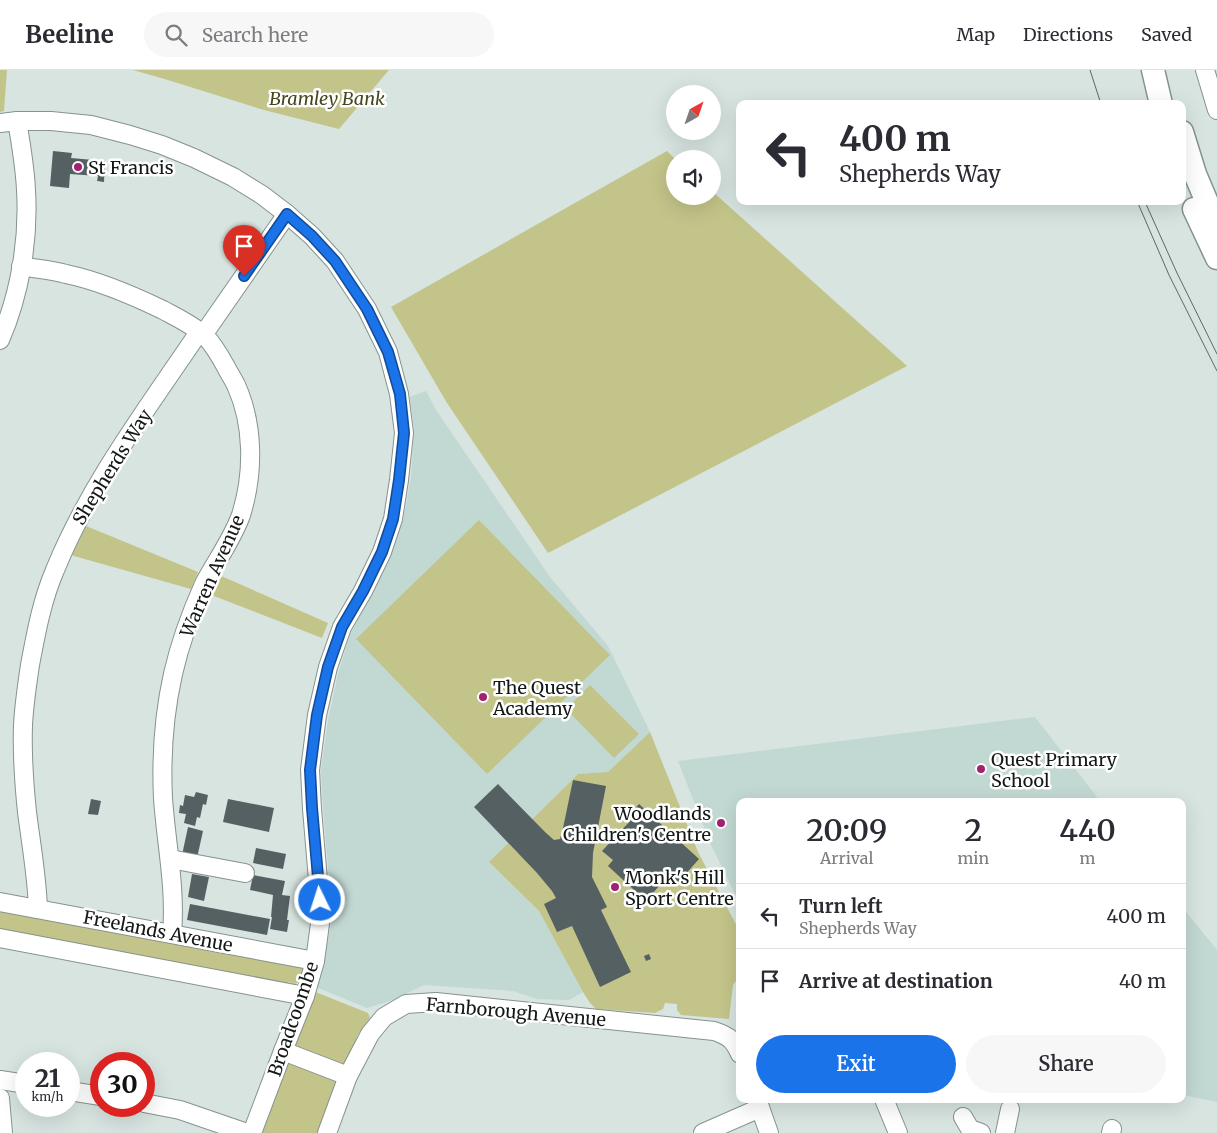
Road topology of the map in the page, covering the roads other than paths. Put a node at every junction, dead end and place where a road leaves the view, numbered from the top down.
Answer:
1 (1153, 70) edge
2 (1168, 70) edge
3 (1205, 70) edge
4 (1160, 100) edge
5 (1175, 100) edge
6 (1217, 110) edge
7 (9, 122) edge
8 (1186, 145) edge
9 (1186, 191) edge
10 (287, 214) junction
11 (1217, 226) edge
12 (1217, 258) edge
13 (21, 266) junction
14 (201, 333) junction
15 (0, 340) edge
16 (170, 859) junction
17 (245, 873) dead end
18 (0, 902) edge
19 (38, 909) junction
20 (172, 934) junction
21 (0, 938) edge
22 (315, 961) junction
23 (305, 996) junction
24 (736, 1046) edge
25 (283, 1051) junction
26 (348, 1076) junction
27 (0, 1080) edge
28 (15, 1082) edge
29 (0, 1098) edge
30 (758, 1103) edge
31 (886, 1103) edge
32 (155, 1106) edge
33 (1010, 1109) dead end
34 (963, 1117) dead end
35 (3, 1133) edge
36 (247, 1133) edge
37 (252, 1133) edge
38 (328, 1133) edge
39 (704, 1133) edge
40 (769, 1133) edge
41 (898, 1133) edge
42 (981, 1133) edge
43 (995, 1133) edge
44 (1005, 1133) edge

1 - 4 main road
2 - 5 main road
3 - 6 street
7 - 10 street, Broadcoombe
7 - 13 street
8 - 11 main road
9 - 12 main road
10 - 14 street, Shepherds Way
10 - 22 street, Broadcoombe
13 - 14 street, Warren Avenue
13 - 15 street
14 - 16 street, Warren Avenue
14 - 19 street, Shepherds Way
16 - 17 street
16 - 20 street, Warren Avenue
18 - 19 street, Freelands Avenue
19 - 20 street, Freelands Avenue
20 - 22 street, Freelands Avenue
21 - 23 street, Freelands Avenue
22 - 23 street, Broadcoombe
23 - 25 street, Broadcoombe
24 - 26 street, Farnborough Avenue
25 - 26 street
25 - 37 street, Broadcoombe
26 - 38 street, Farnborough Avenue
27 - 28 street
29 - 35 street
30 - 39 street
30 - 40 street
31 - 41 street
32 - 36 street
33 - 44 street
34 - 42 street
43 - 44 street

